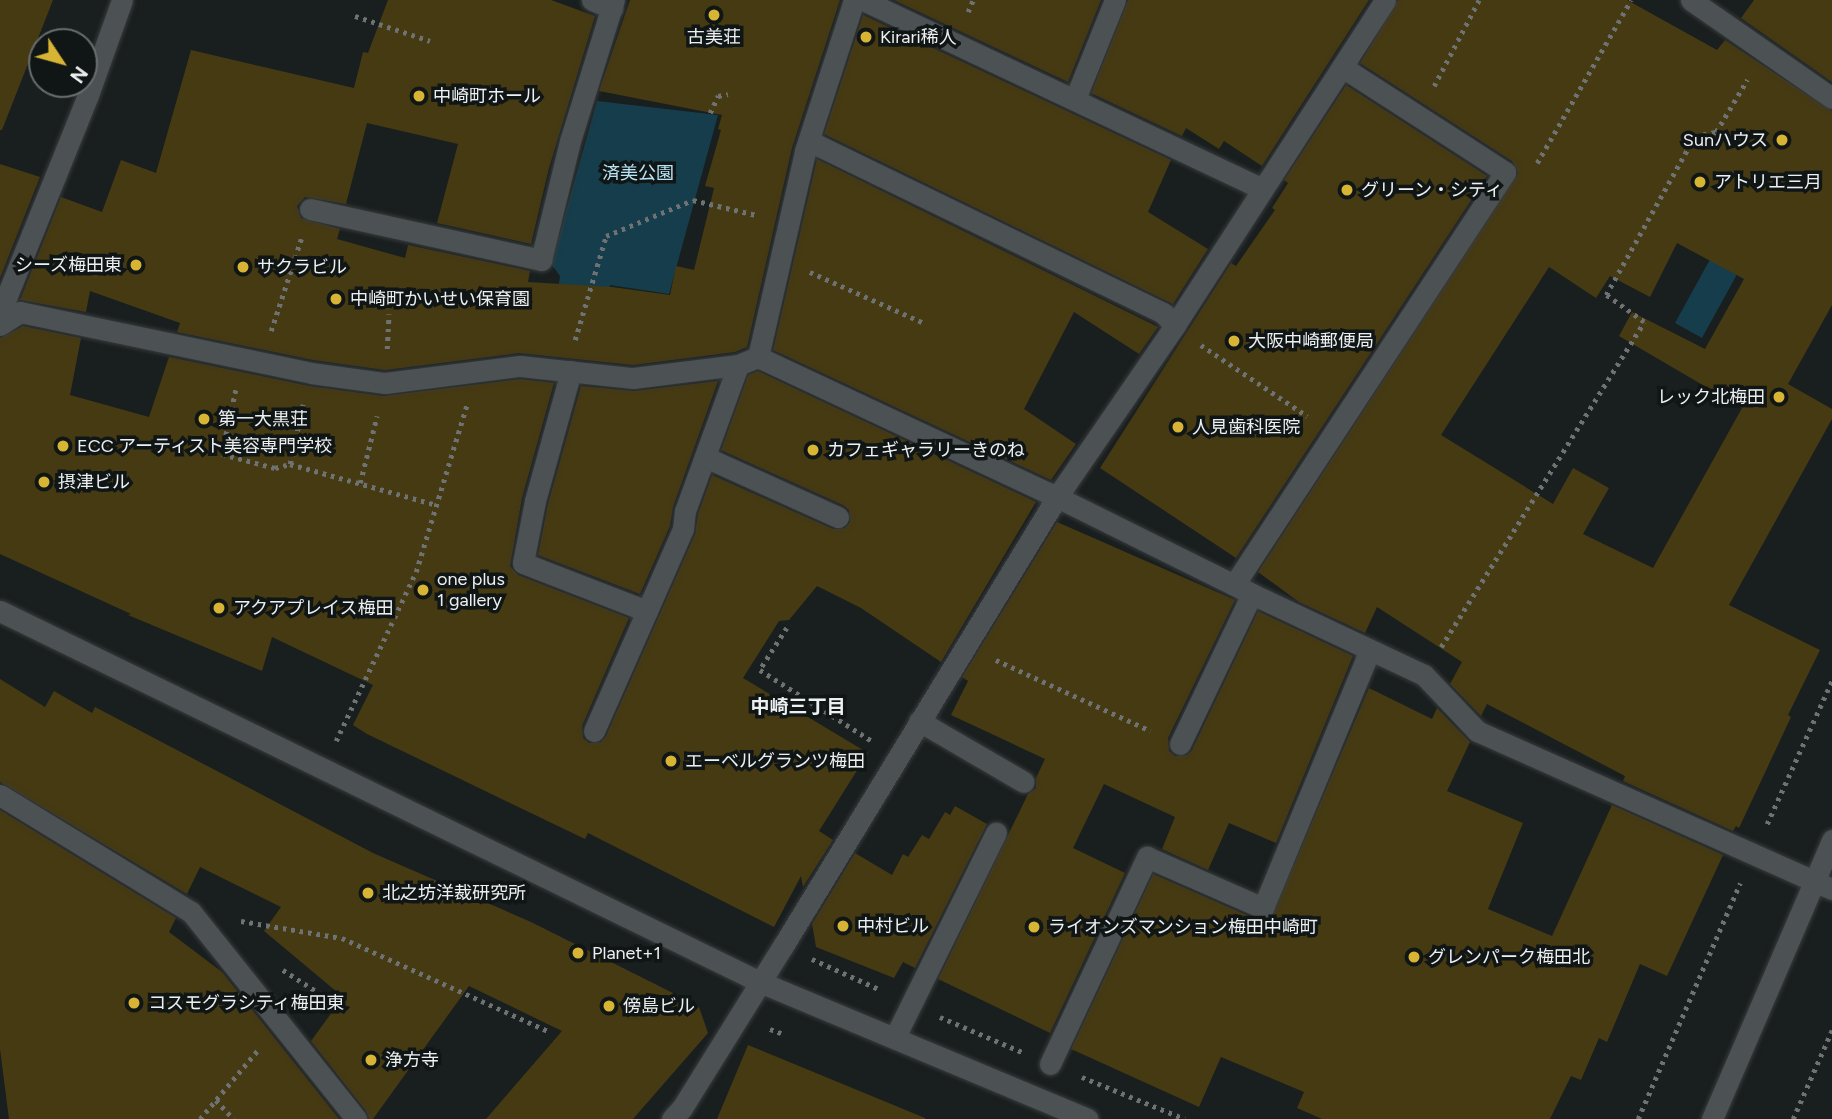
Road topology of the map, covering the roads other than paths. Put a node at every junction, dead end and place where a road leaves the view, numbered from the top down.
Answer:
1 (121, 0) edge
2 (854, 0) edge
3 (863, 0) edge
4 (1115, 0) edge
5 (1385, 0) edge
6 (1691, 0) edge
7 (606, 3) edge
8 (1342, 67) junction
9 (1832, 97) edge
10 (1075, 99) junction
11 (809, 141) junction
12 (1262, 189) junction
13 (310, 209) road end
14 (0, 313) edge
15 (0, 325) edge
16 (1175, 325) junction
17 (748, 361) junction
18 (571, 371) junction
19 (705, 457) junction
20 (1057, 497) junction
21 (838, 517) dead end
22 (1243, 590) junction
23 (0, 611) edge
24 (648, 611) junction
25 (1370, 650) junction
26 (919, 721) junction
27 (594, 731) dead end
28 (1180, 744) road end
29 (1024, 782) dead end
30 (0, 795) edge
31 (996, 833) dead end
32 (1832, 840) edge
33 (1823, 884) edge
34 (760, 982) junction
35 (895, 1037) junction
36 (1050, 1065) road end
37 (356, 1119) edge
38 (672, 1119) edge
39 (1087, 1119) edge
40 (1712, 1119) edge

1 - 14 street
2 - 11 street
3 - 10 street
4 - 10 street
5 - 8 street
6 - 9 street
7 - 13 street
8 - 12 street
8 - 22 street
10 - 12 street
11 - 16 street
11 - 17 street
12 - 16 street
15 - 18 street
16 - 20 street
17 - 18 street
17 - 19 street
17 - 20 street
18 - 24 street
19 - 21 street
19 - 24 street
20 - 22 street
20 - 26 street
22 - 25 street
22 - 28 street
23 - 34 street
24 - 27 street
25 - 33 street
25 - 36 street
26 - 29 street
26 - 34 street
30 - 37 street
31 - 35 street
32 - 33 street
33 - 40 street
34 - 35 street
34 - 38 street
35 - 39 street

